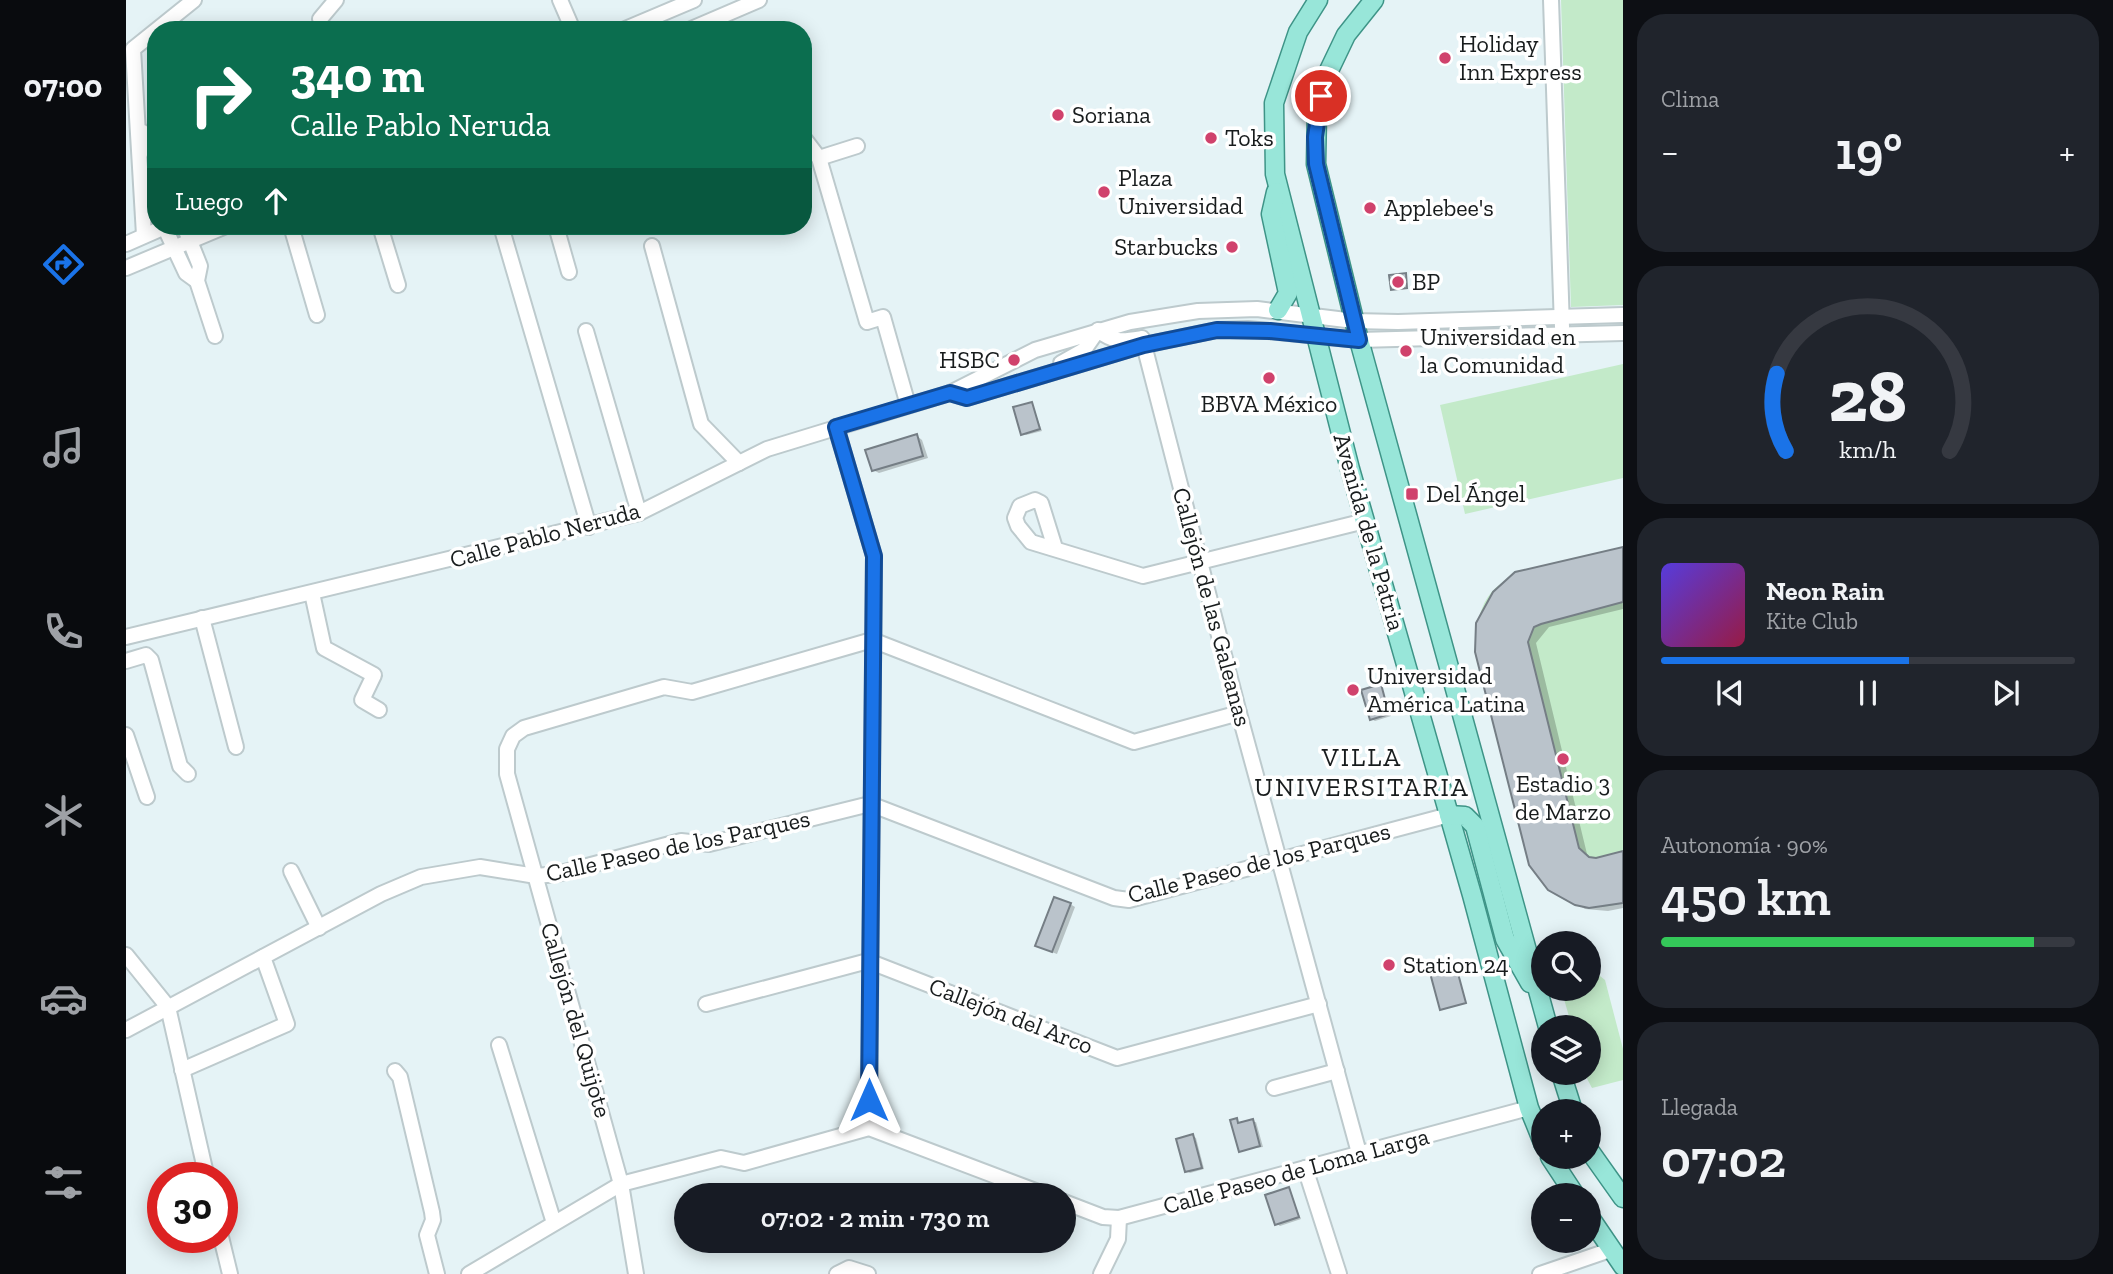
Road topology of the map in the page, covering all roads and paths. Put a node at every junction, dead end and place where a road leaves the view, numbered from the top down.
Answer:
1 (194, 0) edge
2 (336, 0) edge
3 (559, 0) edge
4 (694, 0) edge
5 (759, 0) edge
6 (1318, 0) edge
7 (1374, 0) edge
8 (1551, 0) edge
9 (320, 19) dead end
10 (167, 21) edge
11 (569, 21) edge
12 (644, 21) edge
13 (713, 21) edge
14 (147, 36) edge
15 (140, 124) junction
16 (147, 140) edge
17 (858, 146) dead end
18 (812, 149) edge
19 (819, 158) junction
20 (142, 171) junction
21 (147, 182) edge
22 (1277, 185) junction
23 (168, 235) edge
24 (188, 235) edge
25 (205, 235) edge
26 (294, 235) edge
27 (383, 235) edge
28 (504, 235) edge
29 (559, 235) edge
30 (145, 236) joint
31 (191, 241) junction
32 (126, 243) edge
33 (652, 246) dead end
34 (173, 248) junction
35 (126, 268) edge
36 (569, 272) dead end
37 (197, 281) junction
38 (398, 285) dead end
39 (1278, 310) junction
40 (1309, 314) junction
41 (317, 315) dead end
42 (1623, 315) edge
43 (1562, 318) junction
44 (1354, 321) junction
45 (1098, 330) junction
46 (586, 331) dead end
47 (1623, 333) edge
48 (1195, 334) junction
49 (1314, 335) junction
50 (1562, 335) junction
51 (215, 336) dead end
52 (1359, 340) junction
53 (1144, 345) junction
54 (1044, 376) junction
55 (950, 393) junction
56 (908, 405) junction
57 (836, 427) junction
58 (739, 463) junction
59 (639, 513) junction
60 (1365, 522) junction
61 (589, 527) junction
62 (1055, 548) dead end
63 (1199, 564) junction
64 (312, 593) junction
65 (202, 618) junction
66 (126, 637) edge
67 (872, 640) junction
68 (126, 661) edge
69 (379, 710) dead end
70 (1239, 713) junction
71 (126, 735) edge
72 (236, 747) dead end
73 (188, 774) dead end
74 (147, 797) dead end
75 (870, 804) junction
76 (1449, 815) junction
77 (1280, 860) junction
78 (291, 871) dead end
79 (536, 876) junction
80 (319, 928) junction
81 (126, 955) edge
82 (263, 957) junction
83 (869, 961) junction
84 (1531, 965) edge
85 (1531, 983) edge
86 (706, 1004) dead end
87 (1319, 1004) junction
88 (168, 1007) junction
89 (126, 1030) edge
90 (499, 1045) dead end
91 (183, 1070) junction
92 (395, 1071) dead end
93 (1337, 1071) junction
94 (1274, 1088) dead end
95 (1529, 1108) junction
96 (1531, 1113) edge
97 (869, 1128) junction
98 (1359, 1153) junction
99 (203, 1162) edge
100 (1601, 1167) edge
101 (1305, 1168) junction
102 (1014, 1183) edge
103 (621, 1184) junction
104 (1623, 1198) edge
105 (1076, 1207) edge
106 (1119, 1219) junction
107 (554, 1223) junction
108 (1601, 1229) edge
109 (1618, 1247) edge
110 (225, 1253) edge
111 (1623, 1266) edge
112 (230, 1274) edge
113 (437, 1274) edge
114 (469, 1274) edge
115 (636, 1274) edge
116 (837, 1274) edge
117 (869, 1274) edge
118 (1101, 1274) edge
119 (1339, 1274) edge
120 (1541, 1274) edge

1 - 10 street
2 - 9 street
3 - 11 street
4 - 12 street
5 - 13 street
6 - 22 main road, Avenida de la Patria
7 - 44 main road, Avenida de la Patria
8 - 43 street
14 - 15 street
15 - 16 street
15 - 20 street
17 - 19 street
18 - 19 street
19 - 56 street
20 - 21 street
20 - 30 street
22 - 39 main road
22 - 40 main road, Avenida de la Patria
23 - 34 street
24 - 31 street
25 - 31 street
26 - 41 street
27 - 38 street
28 - 61 street
29 - 36 street
30 - 32 street
31 - 34 street
31 - 37 street
33 - 58 street
34 - 35 street
34 - 37 street
37 - 51 street
39 - 40 street, Calle Pablo Neruda
39 - 45 street, Calle Pablo Neruda
40 - 44 street, Calle Pablo Neruda
40 - 49 main road, Avenida de la Patria
42 - 43 street, Calle Pablo Neruda
43 - 44 street, Calle Pablo Neruda
43 - 50 street
44 - 52 main road, Avenida de la Patria
45 - 48 street
45 - 54 street
45 - 55 street, Calle Pablo Neruda
46 - 59 street
47 - 50 street, Calle Pablo Neruda
48 - 49 street, Calle Pablo Neruda
48 - 53 street, Calle Pablo Neruda
49 - 52 street, Calle Pablo Neruda
49 - 60 main road, Avenida de la Patria
50 - 52 street, Calle Pablo Neruda
52 - 84 main road, Avenida de la Patria
53 - 54 street, Calle Pablo Neruda
53 - 63 street, Callejón de las Galeanas
54 - 55 street, Calle Pablo Neruda
55 - 56 street, Calle Pablo Neruda
56 - 57 street, Calle Pablo Neruda
57 - 58 street, Calle Pablo Neruda
57 - 67 street
58 - 59 street, Calle Pablo Neruda
59 - 61 street, Calle Pablo Neruda
60 - 63 street
60 - 76 main road, Avenida de la Patria
61 - 64 street, Calle Pablo Neruda
62 - 63 street
63 - 70 street, Callejón de las Galeanas
64 - 65 street, Calle Pablo Neruda
64 - 69 street
65 - 66 street, Calle Pablo Neruda
65 - 72 street
67 - 70 street
67 - 75 street
67 - 79 street, Callejón del Quijote
68 - 73 street
70 - 77 street, Callejón de las Galeanas
71 - 74 street
75 - 77 street, Calle Paseo de los Parques
75 - 79 street, Calle Paseo de los Parques
75 - 83 street
76 - 77 street, Calle Paseo de los Parques
76 - 85 main road
76 - 95 main road, Avenida de la Patria
77 - 87 street, Callejón de las Galeanas
78 - 80 street
79 - 80 street, Calle Paseo de los Parques
79 - 103 street, Callejón del Quijote
80 - 82 street, Calle Paseo de los Parques
81 - 88 street
82 - 88 street, Calle Paseo de los Parques
82 - 91 street
83 - 86 street
83 - 87 street, Callejón del Arco
83 - 97 street
87 - 93 street, Callejón de las Galeanas
88 - 89 street, Calle Paseo de los Parques
88 - 91 street
90 - 107 street
91 - 99 street
92 - 113 street
93 - 94 street
93 - 98 street, Callejón de las Galeanas
95 - 96 main road, Avenida de la Patria
95 - 98 street, Calle Paseo de Loma Larga
97 - 102 street
97 - 103 street
98 - 101 street, Calle Paseo de Loma Larga
100 - 104 main road
101 - 106 street, Calle Paseo de Loma Larga
101 - 119 street
103 - 107 street
103 - 115 street, Callejón del Quijote
105 - 106 street, Calle Paseo de Loma Larga
106 - 118 street
107 - 114 street
108 - 109 main road
109 - 111 main road
109 - 120 street
110 - 112 street
116 - 117 street

